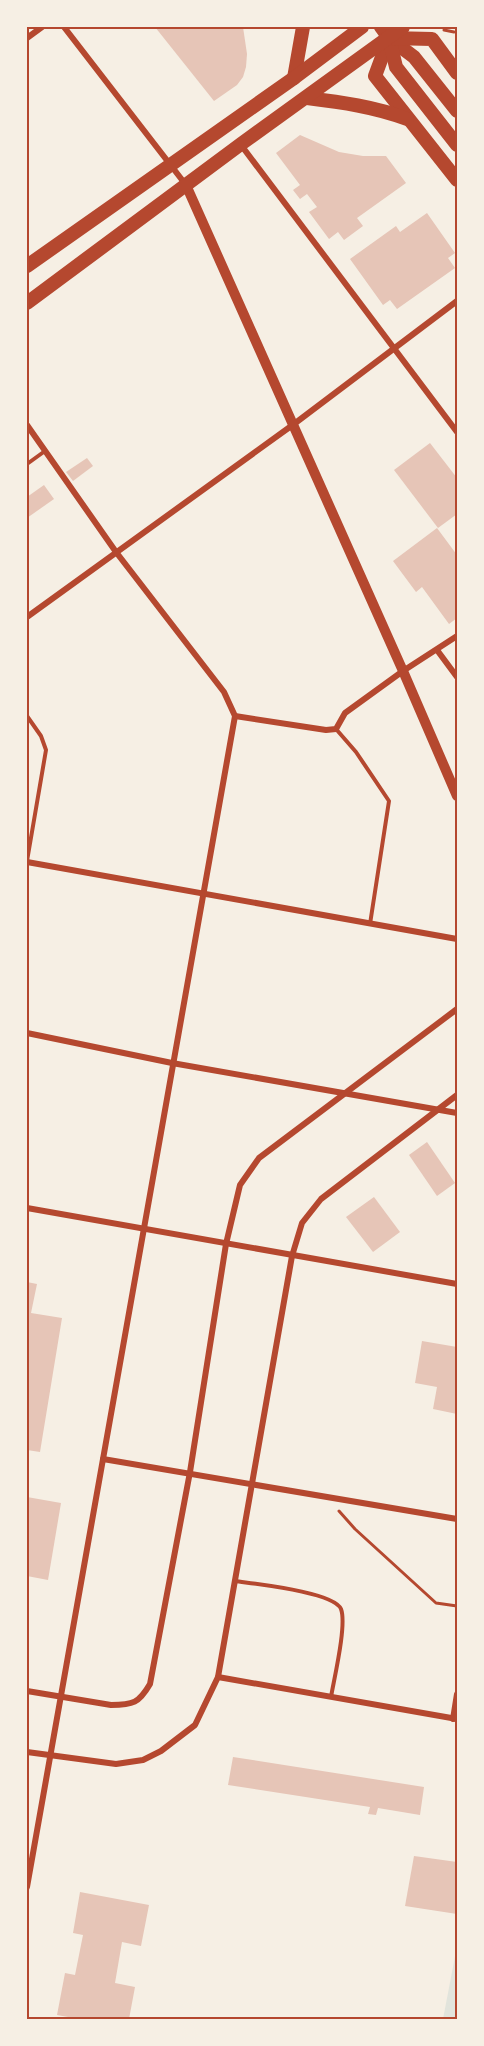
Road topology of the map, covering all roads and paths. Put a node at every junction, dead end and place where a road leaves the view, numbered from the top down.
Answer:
1 (42, 27) edge
2 (64, 27) edge
3 (303, 27) edge
4 (363, 27) edge
5 (404, 27) edge
6 (446, 32) dead end
7 (454, 32) dead end
8 (385, 33) edge
9 (27, 38) edge
10 (457, 73) edge
11 (294, 78) junction
12 (307, 98) junction
13 (457, 111) edge
14 (407, 119) junction
15 (241, 144) junction
16 (457, 145) edge
17 (171, 165) junction
18 (457, 180) edge
19 (186, 185) junction
20 (27, 266) edge
21 (457, 301) edge
22 (27, 303) edge
23 (395, 348) junction
24 (294, 424) junction
25 (27, 425) edge
26 (457, 432) edge
27 (46, 450) junction
28 (27, 464) edge
29 (116, 552) junction
30 (27, 617) edge
31 (457, 636) edge
32 (437, 650) junction
33 (404, 671) junction
34 (457, 677) edge
35 (27, 716) edge
36 (235, 716) junction
37 (336, 729) junction
38 (457, 796) edge
39 (27, 861) edge
40 (203, 894) junction
41 (370, 924) junction
42 (457, 939) edge
43 (457, 1009) edge
44 (27, 1033) edge
45 (172, 1063) junction
46 (344, 1093) junction
47 (457, 1095) edge
48 (437, 1110) junction
49 (457, 1113) edge
50 (27, 1208) edge
51 (144, 1229) junction
52 (226, 1244) junction
53 (292, 1256) junction
54 (457, 1284) edge
55 (104, 1459) junction
56 (190, 1472) junction
57 (251, 1484) junction
58 (329, 1498) junction
59 (457, 1519) edge
60 (234, 1580) junction
61 (457, 1606) edge
62 (218, 1677) junction
63 (27, 1691) edge
64 (457, 1694) edge
65 (61, 1696) junction
66 (331, 1697) junction
67 (455, 1719) edge
68 (27, 1752) edge
69 (49, 1756) junction
70 (27, 1884) edge

1 - 9 street
2 - 17 street
3 - 11 main road
4 - 11 main road
5 - 8 main road
6 - 7 path
8 - 10 main road
8 - 12 main road
8 - 13 main road
8 - 14 main road
8 - 16 main road
11 - 17 main road
12 - 14 main road
12 - 15 main road
14 - 18 main road
15 - 19 main road
15 - 23 street
17 - 19 street
17 - 20 main road
19 - 22 main road
19 - 24 street
21 - 23 street
23 - 24 street
23 - 26 street
24 - 29 street
24 - 33 street
25 - 27 street
27 - 28 lane
27 - 29 street
29 - 30 street
29 - 36 street
31 - 32 street
32 - 33 street
32 - 34 street
33 - 37 street
33 - 38 street
35 - 39 lane
36 - 37 street
36 - 40 street
37 - 41 lane
39 - 40 street
40 - 41 street
40 - 45 street
41 - 42 street
43 - 46 street
44 - 45 street
45 - 46 street
45 - 51 street
46 - 48 street
46 - 52 street
47 - 48 street
48 - 49 street
48 - 53 street
50 - 51 street
51 - 52 street
51 - 55 street
52 - 53 street
52 - 56 street
53 - 54 street
53 - 57 street
55 - 56 street
55 - 65 street
56 - 57 street
56 - 65 street
57 - 58 street
57 - 60 street
58 - 59 street
58 - 61 path
60 - 62 street
60 - 66 lane
62 - 66 street
62 - 69 street
63 - 65 street
64 - 67 street
65 - 69 street
66 - 67 street
68 - 69 street
69 - 70 street

